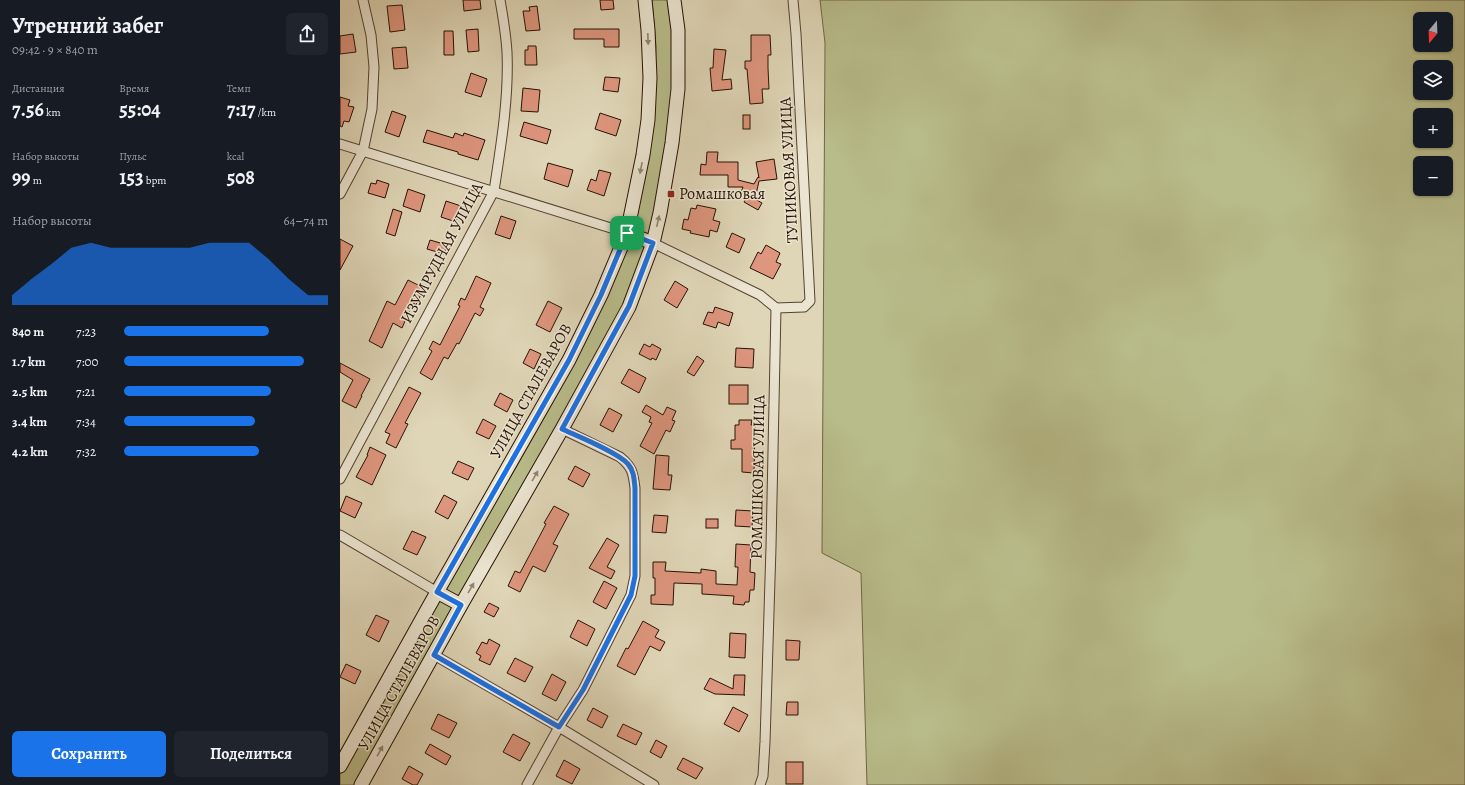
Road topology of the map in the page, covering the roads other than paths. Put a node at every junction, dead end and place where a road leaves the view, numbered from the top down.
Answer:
1 (363, 0) edge
2 (500, 0) edge
3 (645, 0) edge
4 (674, 0) edge
5 (793, 0) edge
6 (340, 144) edge
7 (362, 151) junction
8 (494, 191) junction
9 (340, 194) edge
10 (627, 233) junction
11 (653, 243) junction
12 (776, 308) junction
13 (562, 429) junction
14 (340, 479) edge
15 (340, 535) edge
16 (437, 592) junction
17 (461, 605) junction
18 (434, 655) junction
19 (559, 727) junction
20 (340, 766) edge
21 (361, 785) edge
22 (527, 785) edge
23 (654, 785) edge
24 (760, 785) edge

1 - 7 street
2 - 8 street, ИЗУМРУДНАЯ УЛИЦА
3 -> 10 main road, УЛИЦА СТАЛЕВАРОВ
11 -> 4 main road, УЛИЦА СТАЛЕВАРОВ
5 - 12 street, ТУПИКОВАЯ УЛИЦА
6 - 7 street
7 - 8 street
7 - 9 street
8 - 10 street
8 - 14 street, ИЗУМРУДНАЯ УЛИЦА
10 - 11 main road
10 - 16 main road, УЛИЦА СТАЛЕВАРОВ
11 - 12 street
11 - 13 main road, УЛИЦА СТАЛЕВАРОВ
12 - 24 street, РОМАШКОВАЯ УЛИЦА
17 -> 13 main road, УЛИЦА СТАЛЕВАРОВ
13 - 19 street
15 - 16 street
16 - 17 main road
16 - 20 main road, УЛИЦА СТАЛЕВАРОВ
17 - 18 main road, УЛИЦА СТАЛЕВАРОВ
18 - 19 street
21 -> 18 main road, УЛИЦА СТАЛЕВАРОВ
19 - 22 street
19 - 23 street

